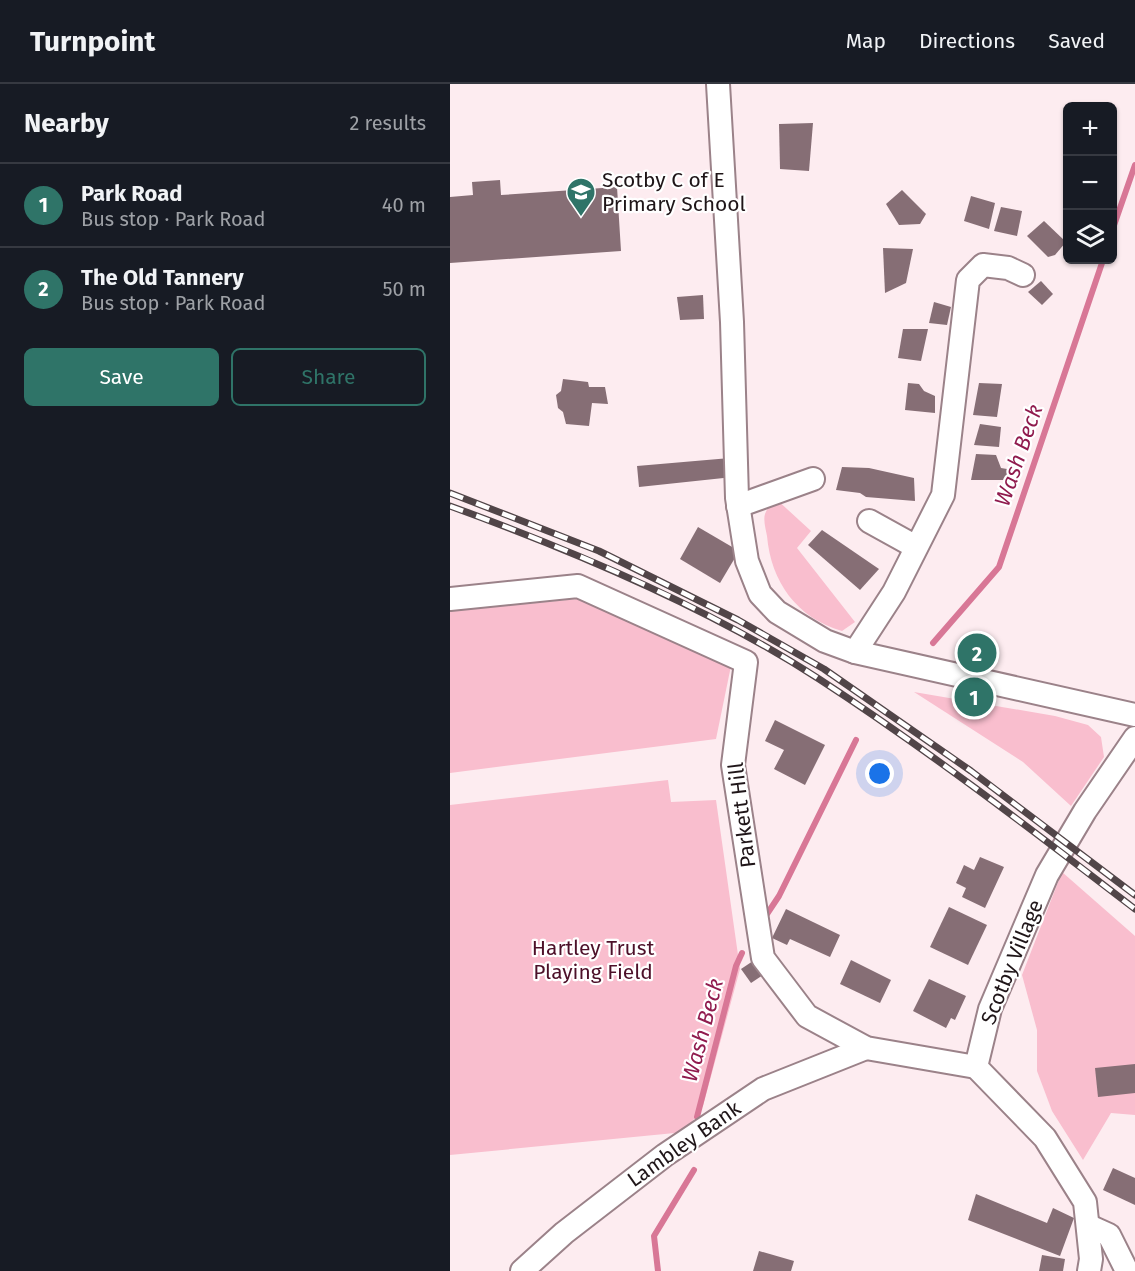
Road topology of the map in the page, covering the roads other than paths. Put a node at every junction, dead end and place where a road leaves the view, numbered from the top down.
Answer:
1 (718, 84) edge
2 (1023, 275) dead end
3 (813, 479) dead end
4 (738, 506) junction
5 (869, 521) dead end
6 (916, 547) junction
7 (450, 599) edge
8 (855, 652) junction
9 (1135, 715) edge
10 (1135, 738) edge
11 (866, 1048) junction
12 (976, 1067) junction
13 (1089, 1226) junction
14 (1125, 1254) edge
15 (522, 1271) edge
16 (1089, 1271) edge
17 (1127, 1271) edge

1 - 4 street
2 - 6 street
3 - 4 street
4 - 8 street
5 - 6 street
6 - 8 street
7 - 11 street, Parkett Hill
8 - 9 street
10 - 12 street, Scotby Village
11 - 12 street, Parkett Hill
11 - 15 street, Lambley Bank
12 - 13 street
13 - 14 street
13 - 16 street
14 - 17 street

